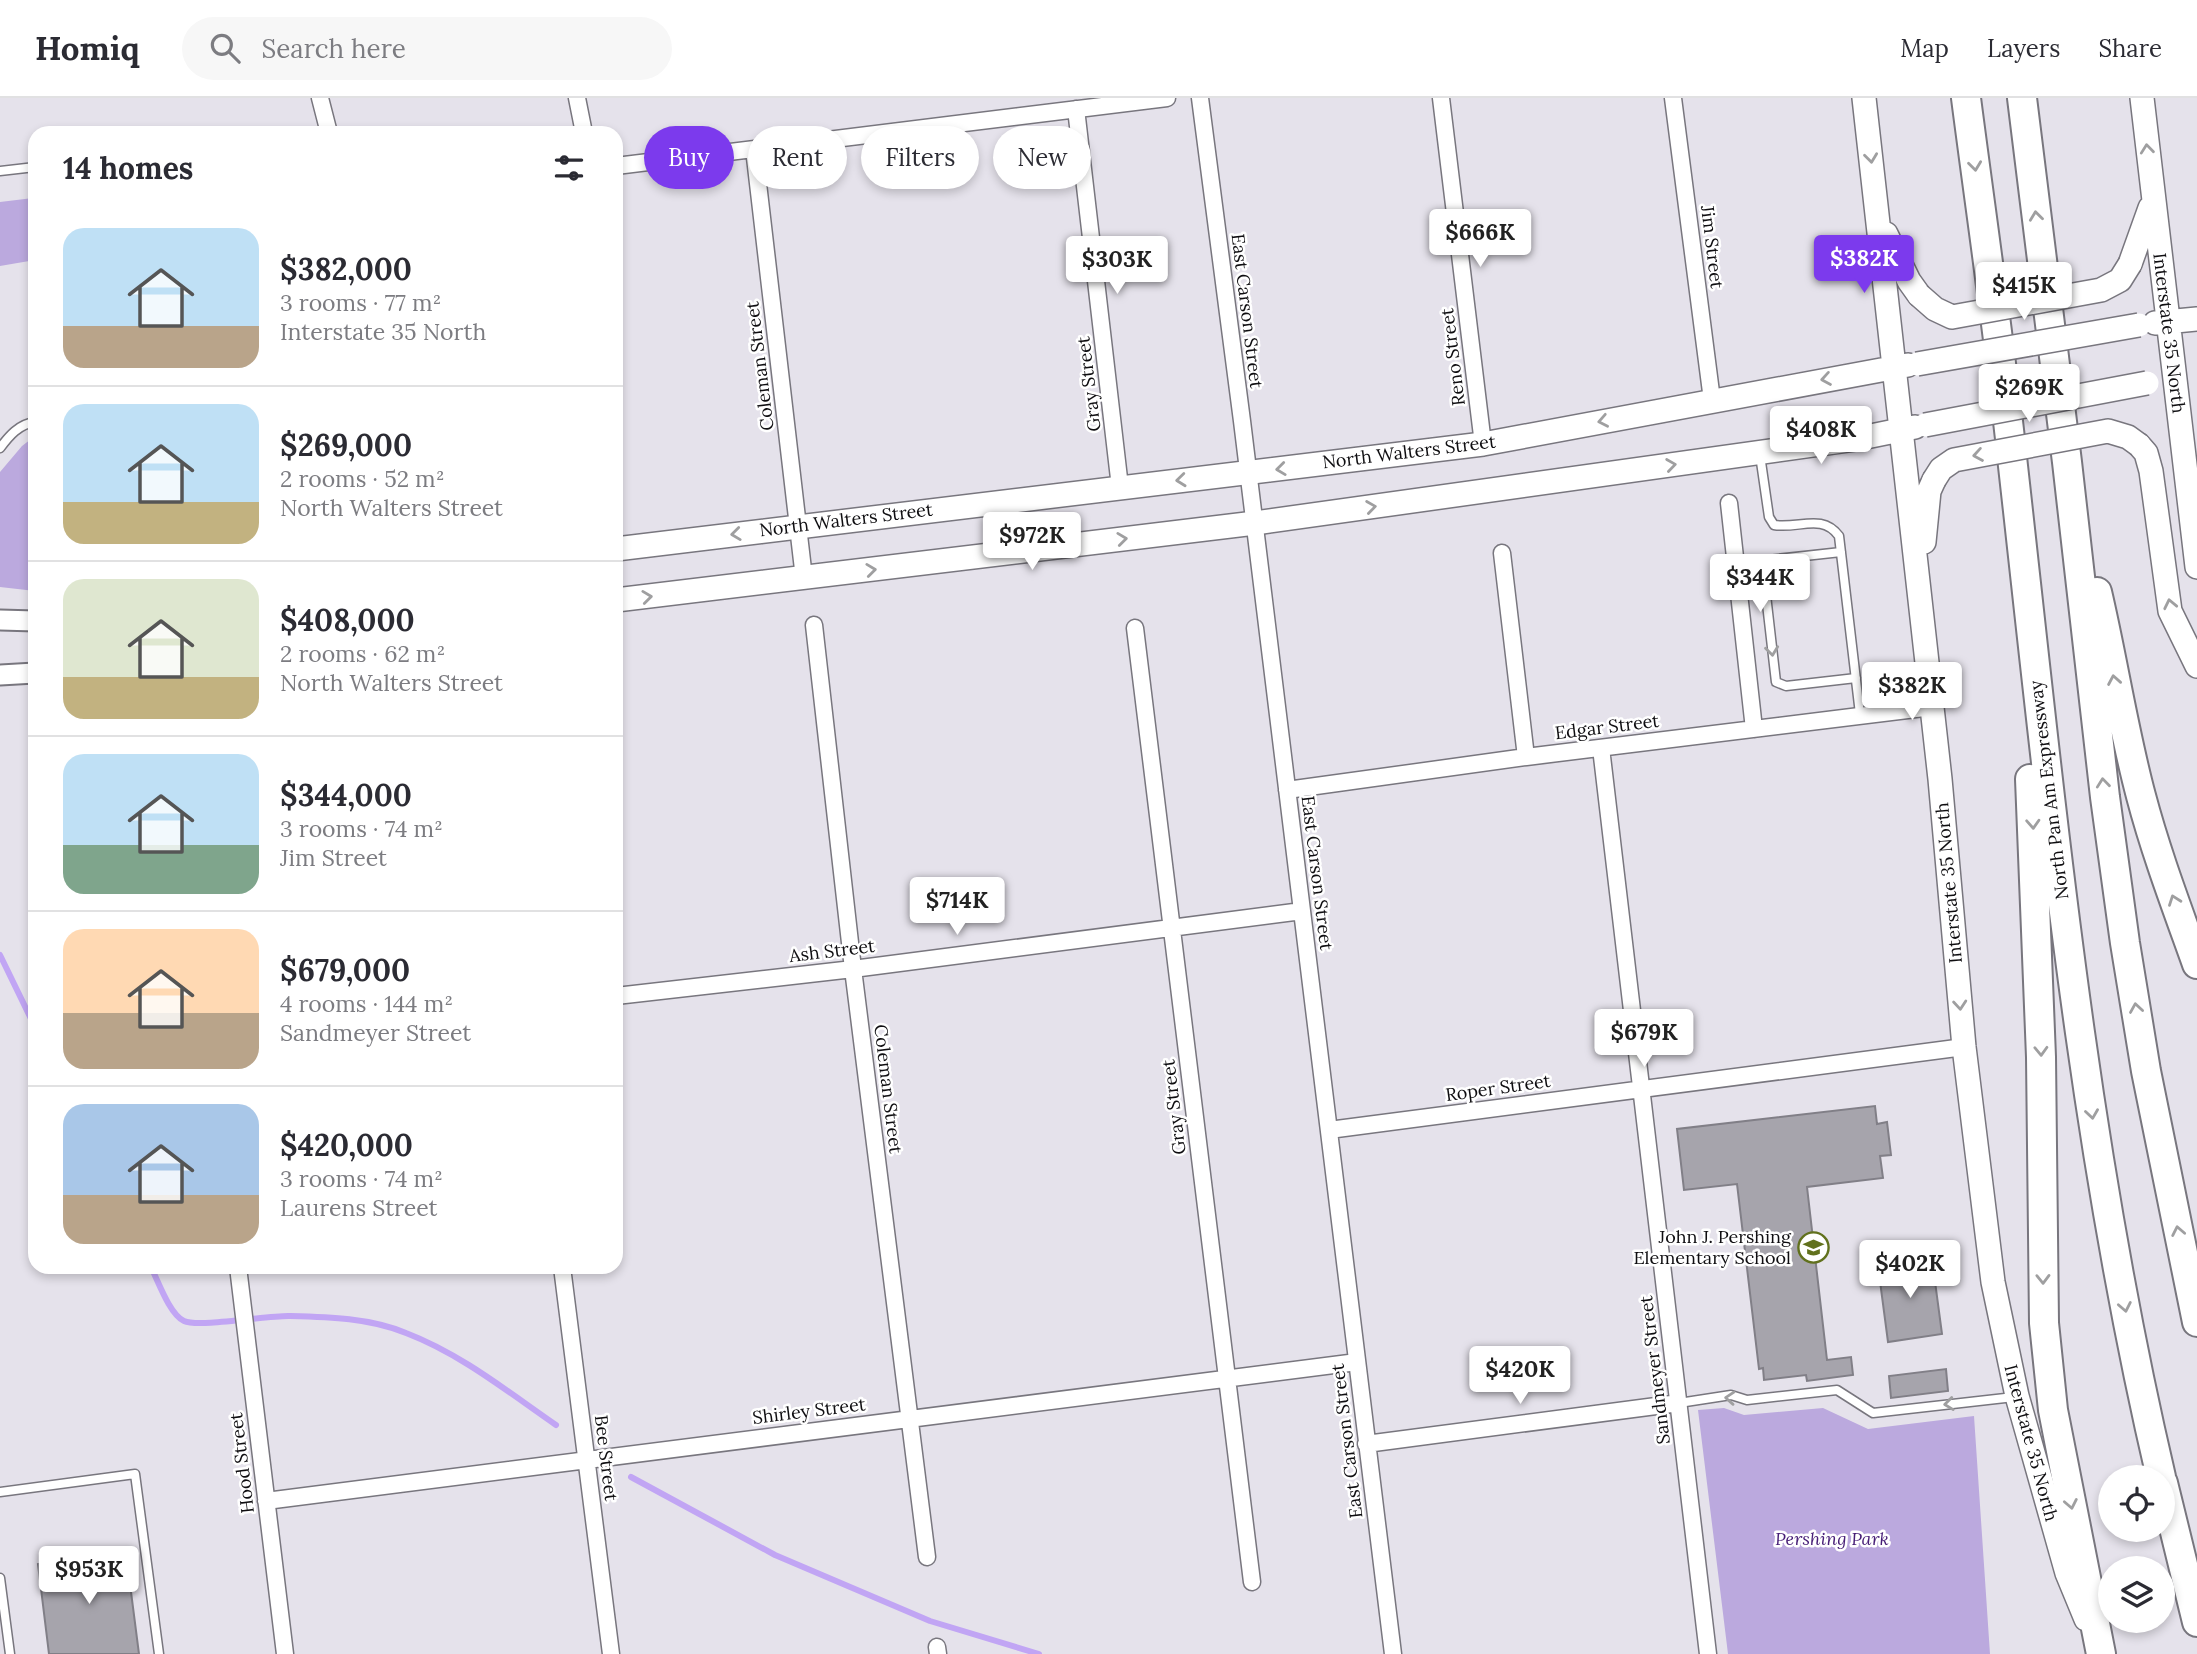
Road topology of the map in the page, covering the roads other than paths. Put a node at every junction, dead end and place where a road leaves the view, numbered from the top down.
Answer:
1 (320, 98) edge
2 (577, 98) edge
3 (1167, 98) edge
4 (1200, 98) edge
5 (1441, 98) edge
6 (1673, 98) edge
7 (1864, 98) edge
8 (1966, 98) edge
9 (2022, 98) edge
10 (2141, 98) edge
11 (1076, 109) junction
12 (327, 126) edge
13 (583, 126) edge
14 (847, 137) edge
15 (748, 150) edge
16 (623, 165) edge
17 (28, 168) edge
18 (0, 171) edge
19 (759, 189) edge
20 (2153, 200) junction
21 (1878, 218) junction
22 (2197, 319) edge
23 (2168, 322) junction
24 (1893, 367) junction
25 (2186, 378) edge
26 (1712, 400) junction
27 (28, 423) edge
28 (1901, 430) junction
29 (1483, 444) junction
30 (0, 448) edge
31 (1760, 452) junction
32 (2013, 462) junction
33 (2067, 462) junction
34 (1249, 473) junction
35 (1121, 486) junction
36 (1729, 503) dead end
37 (1255, 523) junction
38 (798, 526) junction
39 (623, 547) edge
40 (1841, 552) junction
41 (1502, 553) dead end
42 (2197, 567) edge
43 (804, 578) junction
44 (1920, 595) junction
45 (623, 599) edge
46 (0, 620) edge
47 (28, 621) edge
48 (814, 625) dead end
49 (1135, 628) dead end
50 (2197, 666) edge
51 (28, 673) edge
52 (0, 675) edge
53 (1856, 678) junction
54 (1932, 707) junction
55 (1860, 714) junction
56 (1754, 729) junction
57 (1601, 748) junction
58 (1526, 757) junction
59 (1287, 790) junction
60 (1302, 911) junction
61 (1172, 928) junction
62 (2197, 964) edge
63 (853, 969) junction
64 (623, 995) edge
65 (1964, 1047) junction
66 (1641, 1088) junction
67 (1329, 1130) junction
68 (239, 1274) edge
69 (563, 1274) edge
70 (2197, 1322) edge
71 (1357, 1362) junction
72 (1226, 1377) junction
73 (2017, 1396) junction
74 (1679, 1403) junction
75 (909, 1418) junction
76 (1366, 1444) junction
77 (587, 1458) junction
78 (2159, 1465) edge
79 (0, 1492) edge
80 (266, 1500) junction
81 (2175, 1534) edge
82 (927, 1556) dead end
83 (0, 1578) edge
84 (1252, 1581) dead end
85 (2197, 1622) edge
86 (10, 1654) edge
87 (159, 1654) edge
88 (285, 1654) edge
89 (611, 1654) edge
90 (1393, 1654) edge
91 (1708, 1654) edge
92 (2100, 1654) edge

1 - 12 street
2 - 13 street
3 - 11 street
4 - 34 street, East Carson Street
5 - 29 street, Reno Street
6 - 26 street, Jim Street
7 -> 21 main road, Interstate 35 North
8 -> 32 highway, North Pan Am Expressway
33 -> 9 highway
20 -> 10 main road, Interstate 35 North
11 - 14 street
11 - 35 street, Gray Street
15 - 16 street
17 - 18 lane
19 - 38 street, Coleman Street
20 - 21 main road, bridge
20 - 23 main road, Interstate 35 North
21 - 24 main road, Interstate 35 North
22 - 23 main road, North Walters Street
23 - 24 main road, North Walters Street, bridge
23 - 25 main road, Interstate 35 North
24 -> 26 main road, North Walters Street
24 - 28 main road, Interstate 35 North
25 - 28 main road, bridge
25 - 42 main road, Interstate 35 North
26 -> 29 main road, North Walters Street
27 - 30 lane
28 - 31 main road
28 - 44 main road, Interstate 35 North
29 -> 34 main road, North Walters Street
37 -> 31 main road
31 - 40 lane
32 -> 78 highway, North Pan Am Expressway
32 -> 92 highway
62 -> 33 highway
70 -> 33 highway
34 -> 35 main road, North Walters Street
34 - 37 street, East Carson Street
35 - 38 main road, North Walters Street
36 - 56 street
43 -> 37 main road
37 - 59 street, East Carson Street
38 -> 39 main road, North Walters Street
38 - 43 street, Coleman Street
40 - 53 lane
40 -> 53 lane
41 - 58 street
45 -> 43 main road
50 -> 44 main road, bridge
44 - 54 main road, Interstate 35 North
46 - 47 street
48 - 63 street, Coleman Street
49 - 61 street, Gray Street
51 - 52 street
53 - 55 lane
54 - 55 street, Edgar Street
54 -> 65 main road, Interstate 35 North
55 - 56 street, Edgar Street
56 - 57 street, Edgar Street
57 - 58 street, Edgar Street
57 - 66 street, Sandmeyer Street
58 - 59 street, Edgar Street
59 - 60 street, East Carson Street
60 - 61 street, Ash Street
60 - 67 street, East Carson Street
61 - 63 street, Ash Street
61 - 72 street, Gray Street
63 - 64 street, Ash Street
63 - 75 street, Coleman Street
65 - 66 street, Roper Street
65 - 73 main road, Interstate 35 North
66 - 67 street, Roper Street
66 - 74 street, Sandmeyer Street
67 - 71 street, East Carson Street
68 - 80 street, Hood Street
69 - 77 street, Bee Street
71 - 72 street, Shirley Street
71 - 76 street, East Carson Street
72 - 75 street, Shirley Street
72 - 84 street, Gray Street
73 -> 74 lane
73 - 92 main road, Interstate 35 North
74 - 76 street
74 - 91 street, Sandmeyer Street
75 - 77 street, Shirley Street
75 - 82 street, Coleman Street
76 - 90 street, East Carson Street
77 - 80 street, Shirley Street
77 - 89 street, Bee Street
79 - 87 lane
80 - 88 street, Hood Street
81 - 85 highway
83 - 86 lane

